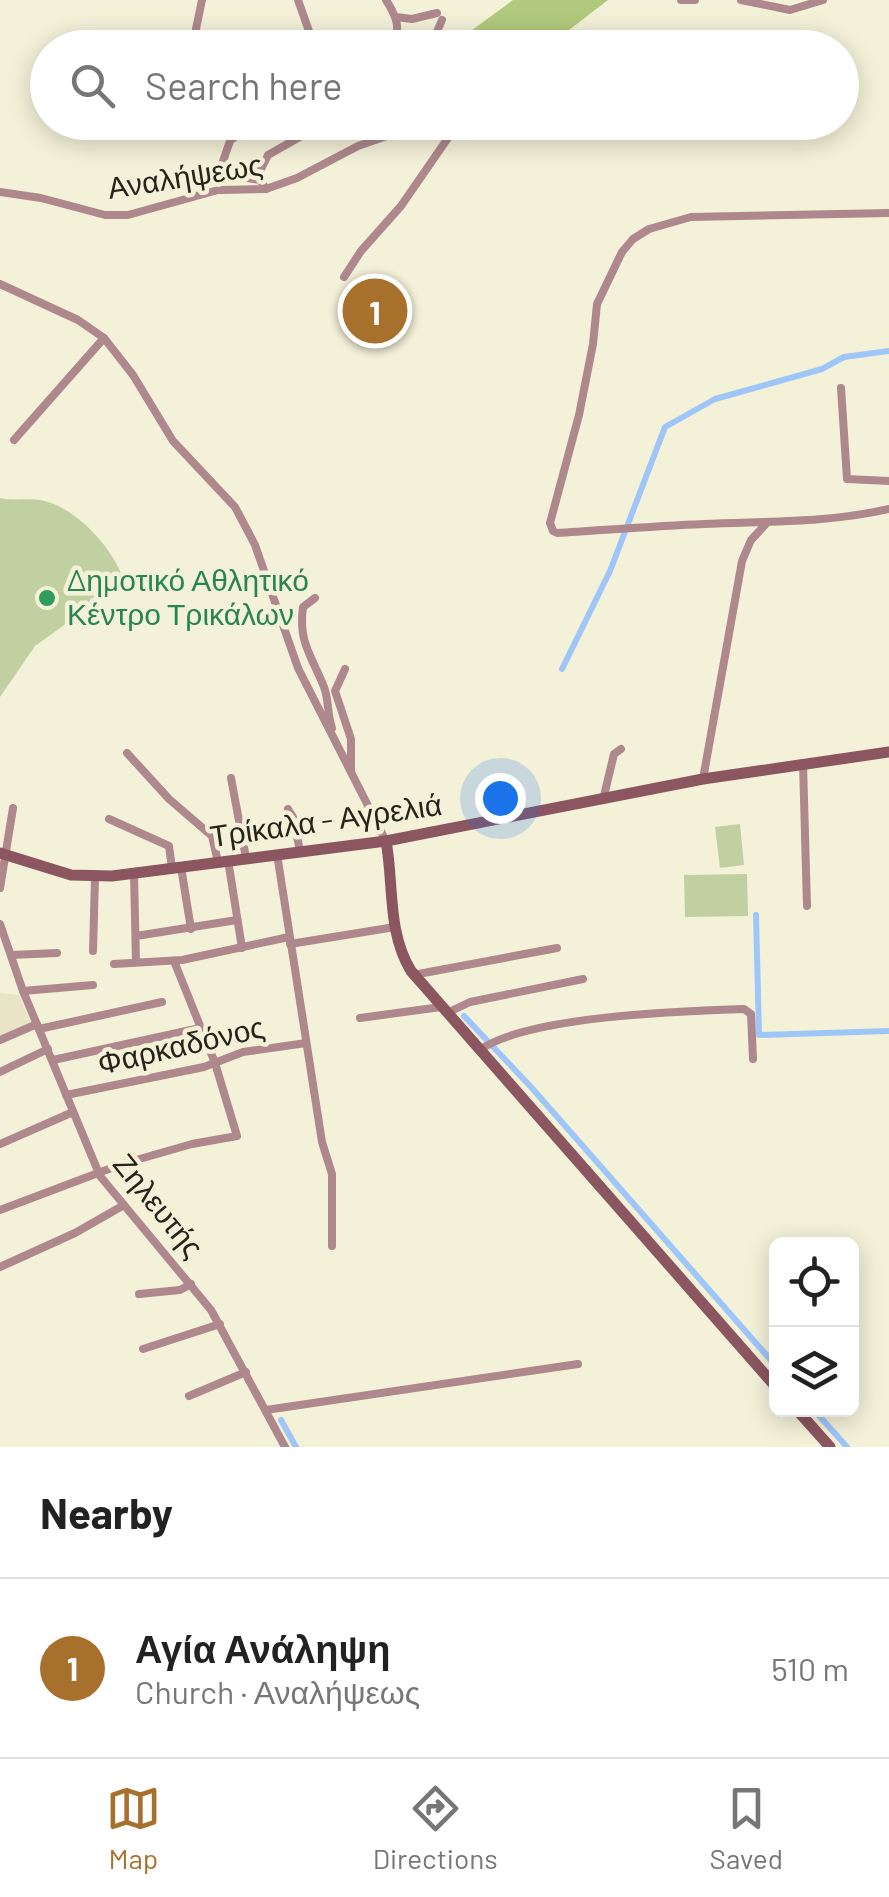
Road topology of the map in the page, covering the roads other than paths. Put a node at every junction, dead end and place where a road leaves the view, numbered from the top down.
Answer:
1 (202, 0) edge
2 (298, 0) edge
3 (386, 0) edge
4 (682, 0) edge
5 (696, 0) edge
6 (741, 0) edge
7 (823, 0) edge
8 (396, 16) junction
9 (196, 30) edge
10 (309, 30) edge
11 (399, 30) edge
12 (435, 30) edge
13 (232, 140) edge
14 (294, 140) edge
15 (375, 140) edge
16 (446, 140) edge
17 (256, 179) junction
18 (266, 189) junction
19 (0, 192) edge
20 (889, 212) edge
21 (344, 277) dead end
22 (0, 284) edge
23 (104, 338) junction
24 (842, 388) dead end
25 (14, 440) dead end
26 (889, 481) edge
27 (889, 510) edge
28 (765, 524) junction
29 (315, 598) dead end
30 (345, 669) dead end
31 (335, 742) junction
32 (620, 749) dead end
33 (889, 752) edge
34 (127, 753) dead end
35 (803, 764) junction
36 (350, 771) junction
37 (231, 778) dead end
38 (703, 779) junction
39 (603, 800) junction
40 (14, 808) dead end
41 (288, 809) dead end
42 (110, 819) dead end
43 (386, 840) junction
44 (300, 851) junction
45 (2, 854) edge
46 (276, 854) junction
47 (246, 858) junction
48 (223, 861) junction
49 (176, 868) junction
50 (134, 874) junction
51 (95, 878) junction
52 (0, 888) edge
53 (808, 906) dead end
54 (237, 920) junction
55 (0, 924) edge
56 (395, 928) junction
57 (191, 929) junction
58 (136, 936) junction
59 (290, 940) junction
60 (242, 948) junction
61 (558, 948) dead end
62 (93, 952) dead end
63 (57, 953) dead end
64 (11, 955) junction
65 (174, 961) junction
66 (136, 962) junction
67 (114, 964) dead end
68 (413, 975) junction
69 (583, 979) dead end
70 (93, 985) dead end
71 (23, 992) junction
72 (162, 1002) dead end
73 (444, 1010) junction
74 (360, 1018) dead end
75 (38, 1026) junction
76 (200, 1028) junction
77 (0, 1040) edge
78 (306, 1043) junction
79 (483, 1047) junction
80 (48, 1049) junction
81 (753, 1059) dead end
82 (53, 1060) junction
83 (215, 1064) junction
84 (0, 1072) edge
85 (66, 1095) junction
86 (73, 1112) junction
87 (0, 1144) edge
88 (98, 1172) junction
89 (124, 1205) junction
90 (0, 1210) edge
91 (332, 1246) dead end
92 (0, 1268) edge
93 (191, 1284) junction
94 (139, 1294) dead end
95 (220, 1324) junction
96 (144, 1349) dead end
97 (578, 1364) dead end
98 (246, 1372) junction
99 (769, 1379) edge
100 (189, 1396) dead end
101 (266, 1410) junction
102 (803, 1417) edge
103 (285, 1447) edge
104 (830, 1447) edge

1 - 9 street
2 - 10 street
3 - 8 street
4 - 5 street
6 - 7 street
8 - 11 street
8 - 12 street
13 - 17 street
14 - 17 street
15 - 18 street, Αναλήψεως
16 - 21 street
17 - 18 street
18 - 19 street, Αναλήψεως
20 - 28 street
22 - 23 street
23 - 25 street
23 - 31 street
24 - 26 street
27 - 28 street
28 - 38 street
29 - 31 street
30 - 36 street
31 - 36 street
32 - 39 street
33 - 35 main road, Τρίκαλα - Αγρελιά
34 - 48 street
35 - 38 main road, Τρίκαλα - Αγρελιά
35 - 53 street
36 - 43 street
37 - 47 street
38 - 39 main road, Τρίκαλα - Αγρελιά
39 - 43 main road, Τρίκαλα - Αγρελιά
40 - 45 street
41 - 44 street
42 - 49 street
43 - 44 main road, Τρίκαλα - Αγρελιά
43 - 56 main road
44 - 46 main road, Τρίκαλα - Αγρελιά
45 - 51 main road, Τρίκαλα - Αγρελιά
45 - 52 street
46 - 47 main road, Τρίκαλα - Αγρελιά
46 - 59 street
47 - 48 main road, Τρίκαλα - Αγρελιά
48 - 49 main road, Τρίκαλα - Αγρελιά
48 - 54 street
49 - 50 main road, Τρίκαλα - Αγρελιά
49 - 57 street
50 - 51 main road, Τρίκαλα - Αγρελιά
50 - 58 street
51 - 62 street
54 - 57 street
54 - 60 street
55 - 64 street, Ζηλευτής
56 - 59 street
56 - 68 main road
57 - 58 street
58 - 66 street
59 - 60 street
59 - 78 street
60 - 65 street
61 - 68 street
63 - 64 street
64 - 71 street, Ζηλευτής
65 - 66 street
65 - 76 street
66 - 67 street
68 - 73 main road
69 - 73 street
70 - 71 street
71 - 75 street, Ζηλευτής
72 - 75 street
73 - 74 street
73 - 79 main road
75 - 77 street
75 - 80 street, Ζηλευτής
76 - 82 street
76 - 83 street
78 - 83 street, Φαρκαδόνος
78 - 91 street
79 - 81 street
79 - 99 main road
80 - 82 street, Ζηλευτής
80 - 84 street
82 - 85 street, Ζηλευτής
83 - 85 street, Φαρκαδόνος
83 - 88 street
85 - 86 street, Ζηλευτής
86 - 87 street
86 - 88 street, Ζηλευτής
88 - 89 street, Ζηλευτής
88 - 90 street
89 - 92 street
89 - 93 street, Ζηλευτής
93 - 94 street
93 - 95 street, Ζηλευτής
95 - 96 street
95 - 98 street, Ζηλευτής
97 - 101 street
98 - 100 street
98 - 101 street, Ζηλευτής
101 - 103 street, Ζηλευτής
102 - 104 main road

